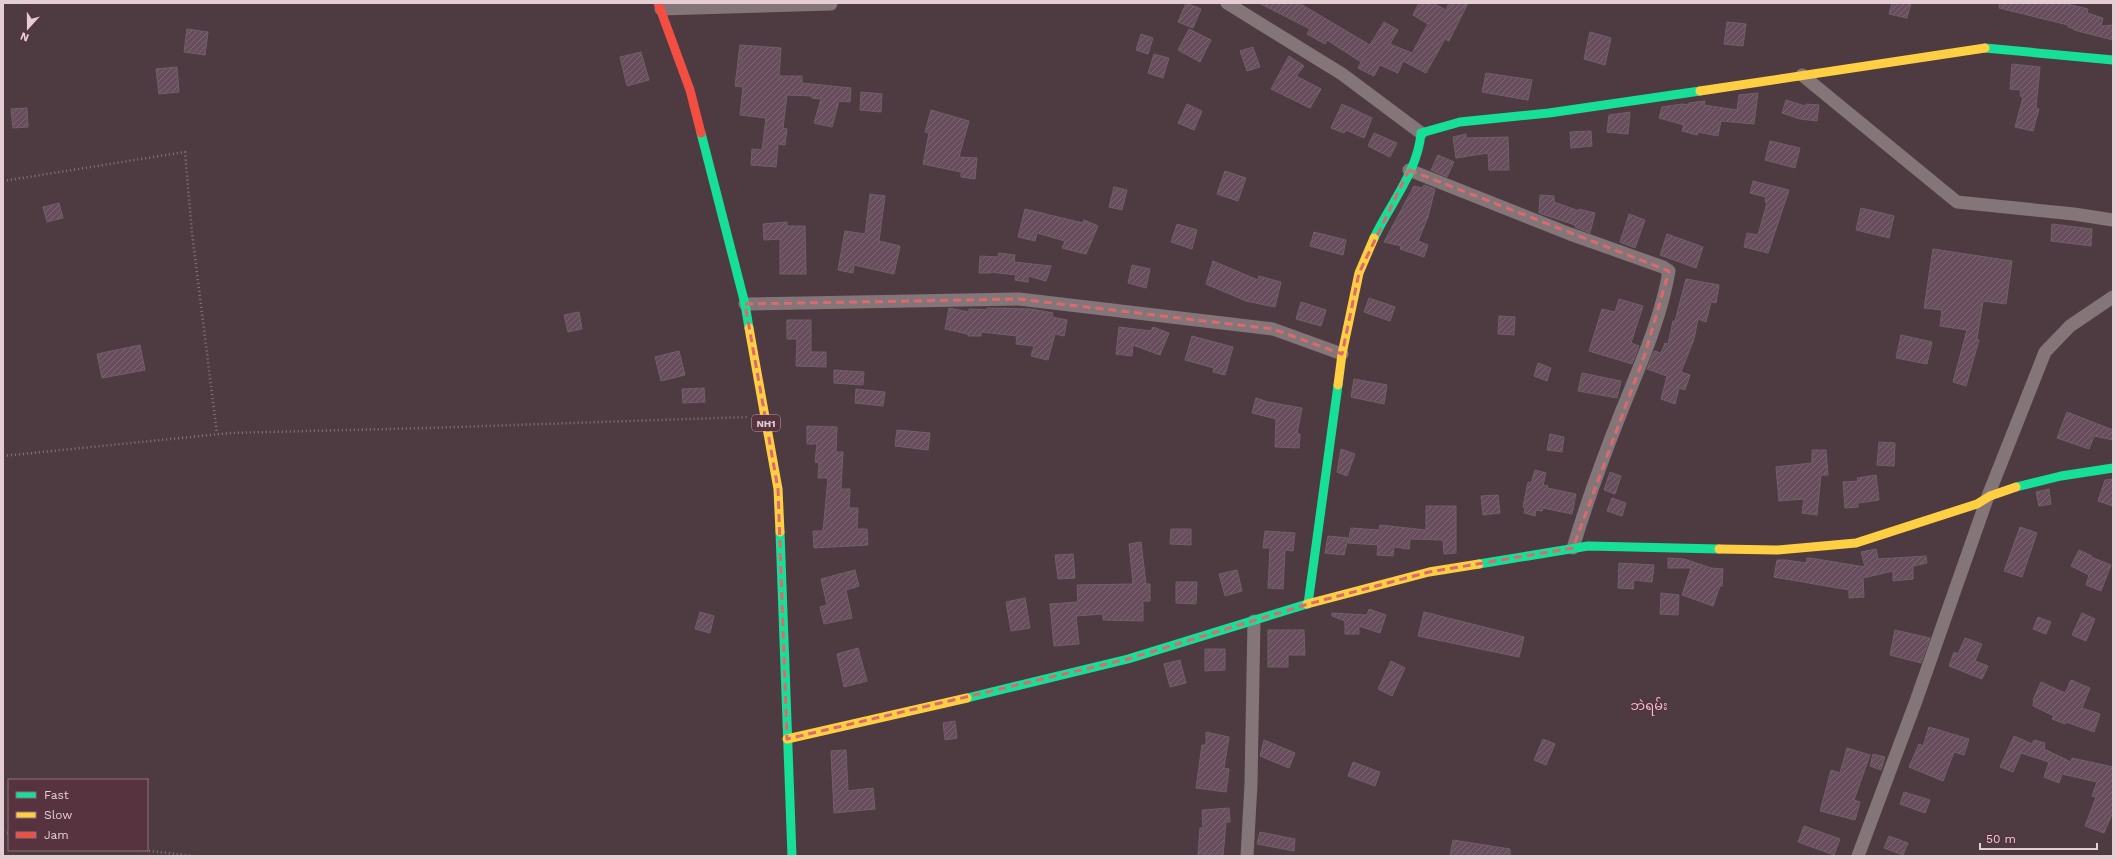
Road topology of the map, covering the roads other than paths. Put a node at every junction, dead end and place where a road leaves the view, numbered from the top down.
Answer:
1 (1227, 3) edge
2 (831, 4) dead end
3 (659, 6) edge
4 (2113, 60) edge
5 (1802, 75) junction
6 (1421, 133) junction
7 (1409, 170) junction
8 (2113, 220) edge
9 (2113, 296) edge
10 (745, 304) junction
11 (1342, 354) junction
12 (2113, 468) edge
13 (1988, 496) junction
14 (1573, 548) junction
15 (1308, 604) junction
16 (1254, 621) junction
17 (787, 739) junction
18 (792, 856) edge
19 (1247, 856) edge
20 (1858, 856) edge

1 - 6 street
2 - 3 street
3 - 10 main road, NH1
4 - 5 main road
5 - 6 main road
5 - 8 street
6 - 7 main road
7 - 11 main road
7 - 14 street
9 - 13 street
10 - 11 street
10 - 17 main road, NH1
11 - 15 main road
12 - 13 main road
13 - 14 main road
13 - 20 street
14 - 15 main road
15 - 16 main road
16 - 17 main road
16 - 19 street
17 - 18 main road, NH1

